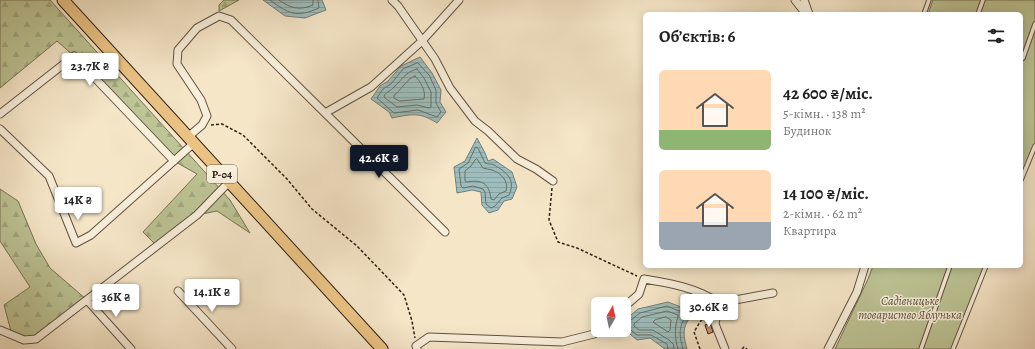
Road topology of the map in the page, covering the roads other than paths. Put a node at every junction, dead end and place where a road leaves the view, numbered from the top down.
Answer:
1 (63, 0) edge
2 (392, 0) edge
3 (459, 0) edge
4 (795, 0) edge
5 (804, 0) edge
6 (929, 0) edge
7 (983, 0) edge
8 (804, 12) edge
9 (808, 12) edge
10 (925, 12) edge
11 (979, 12) edge
12 (1035, 24) edge
13 (422, 41) junction
14 (1023, 58) edge
15 (325, 113) junction
16 (0, 114) edge
17 (0, 129) edge
18 (191, 140) junction
19 (1035, 146) edge
20 (174, 161) junction
21 (1023, 175) edge
22 (553, 181) road end
23 (229, 182) junction
24 (445, 232) dead end
25 (864, 268) edge
26 (949, 268) edge
27 (985, 268) edge
28 (178, 291) dead end
29 (773, 293) dead end
30 (87, 300) junction
31 (631, 301) edge
32 (719, 302) junction
33 (0, 330) edge
34 (591, 335) edge
35 (417, 347) edge
36 (131, 349) edge
37 (232, 349) edge
38 (382, 349) edge
39 (725, 349) edge
40 (828, 349) edge
41 (921, 349) edge
42 (953, 349) edge

1 - 18 main road, Р-04
2 - 13 street
3 - 13 street
4 - 8 street
5 - 9 street
6 - 10 lane
7 - 11 lane
12 - 14 lane
13 - 15 street
13 - 22 street
15 - 18 street
15 - 24 street
16 - 20 street
17 - 20 street
18 - 20 street
18 - 23 main road, Р-04
19 - 21 lane
23 - 30 street
23 - 38 main road, Р-04
25 - 40 street
26 - 41 lane
27 - 42 lane
28 - 37 street
29 - 32 street
30 - 33 street
30 - 36 street
31 - 32 street
32 - 39 street
34 - 35 street

